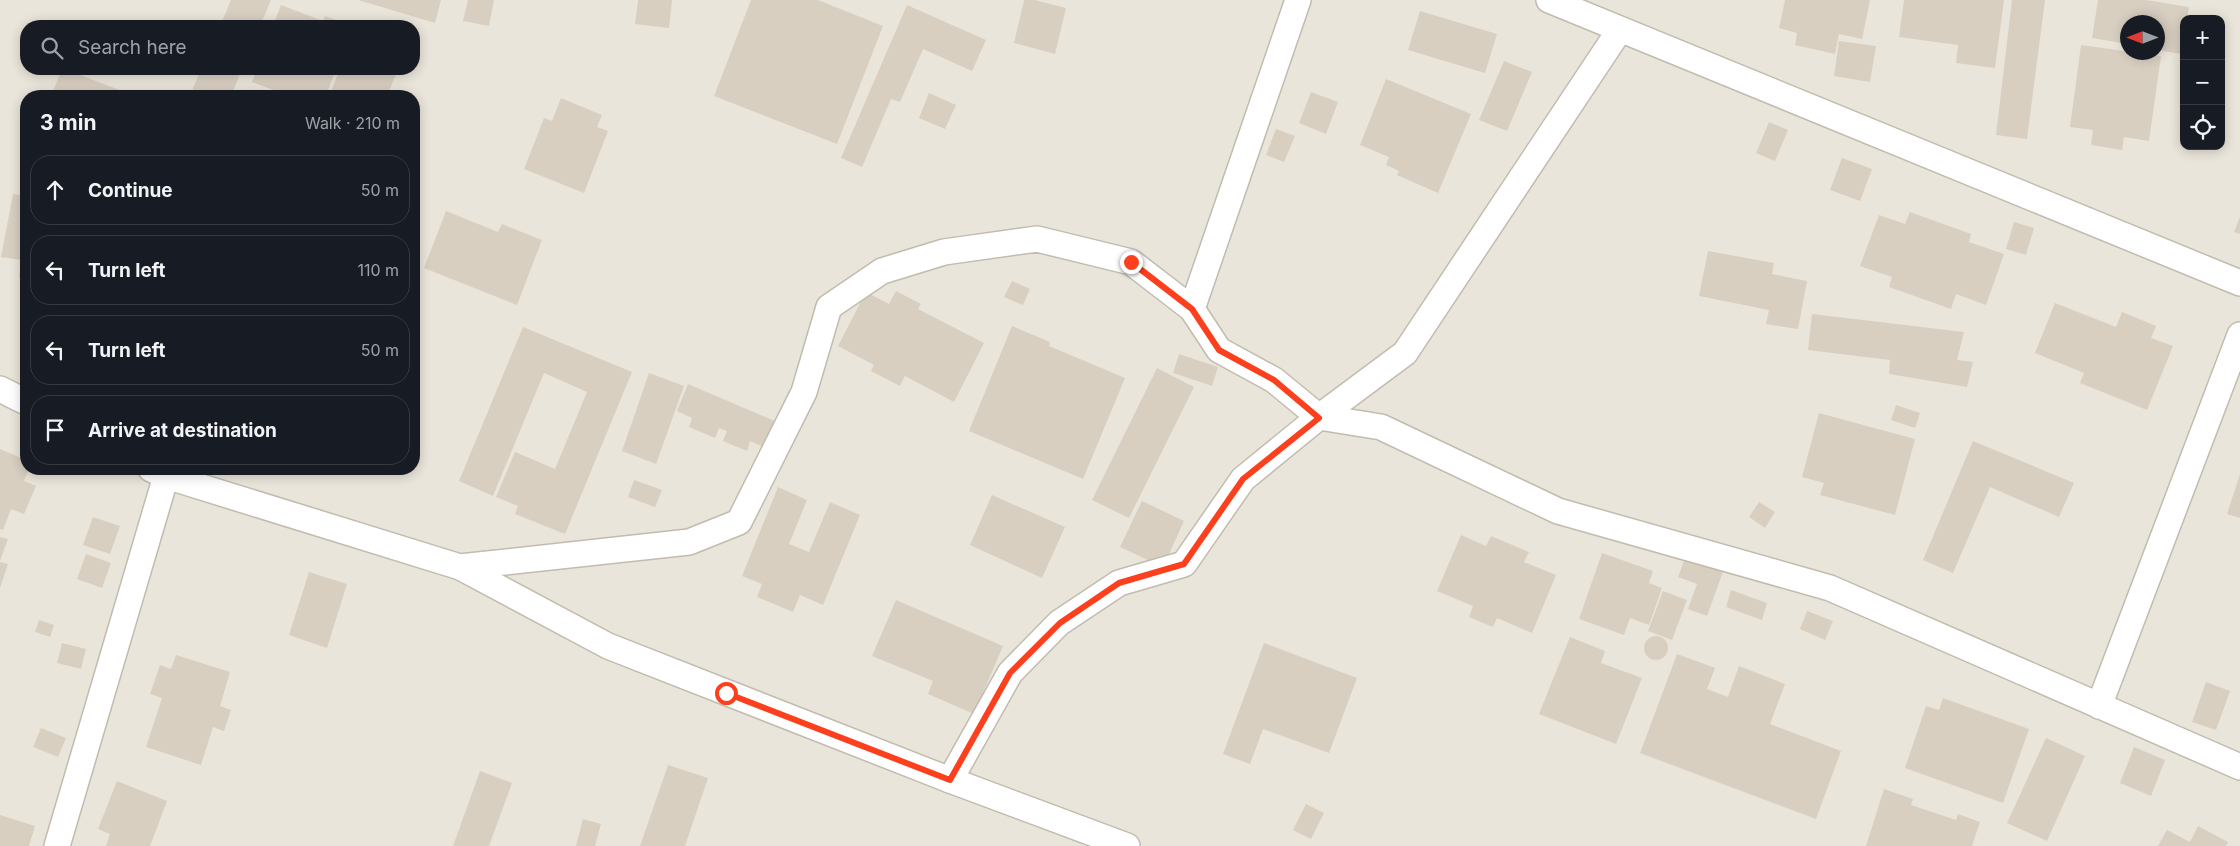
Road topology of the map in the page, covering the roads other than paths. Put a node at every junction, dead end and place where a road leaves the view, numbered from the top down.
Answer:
1 (1298, 0) edge
2 (1549, 0) edge
3 (1619, 31) junction
4 (2240, 283) edge
5 (1192, 309) junction
6 (2240, 336) edge
7 (0, 389) edge
8 (20, 399) edge
9 (1319, 418) junction
10 (157, 475) edge
11 (164, 475) edge
12 (460, 567) junction
13 (2099, 706) junction
14 (2240, 767) edge
15 (950, 780) junction
16 (57, 846) edge
17 (1128, 846) edge

1 - 5 street
2 - 3 street
3 - 4 street
3 - 9 street
5 - 9 street
5 - 12 street
6 - 13 street
7 - 8 street
9 - 13 street
9 - 15 street
10 - 16 street
11 - 12 street
12 - 15 street
13 - 14 street
15 - 17 street

